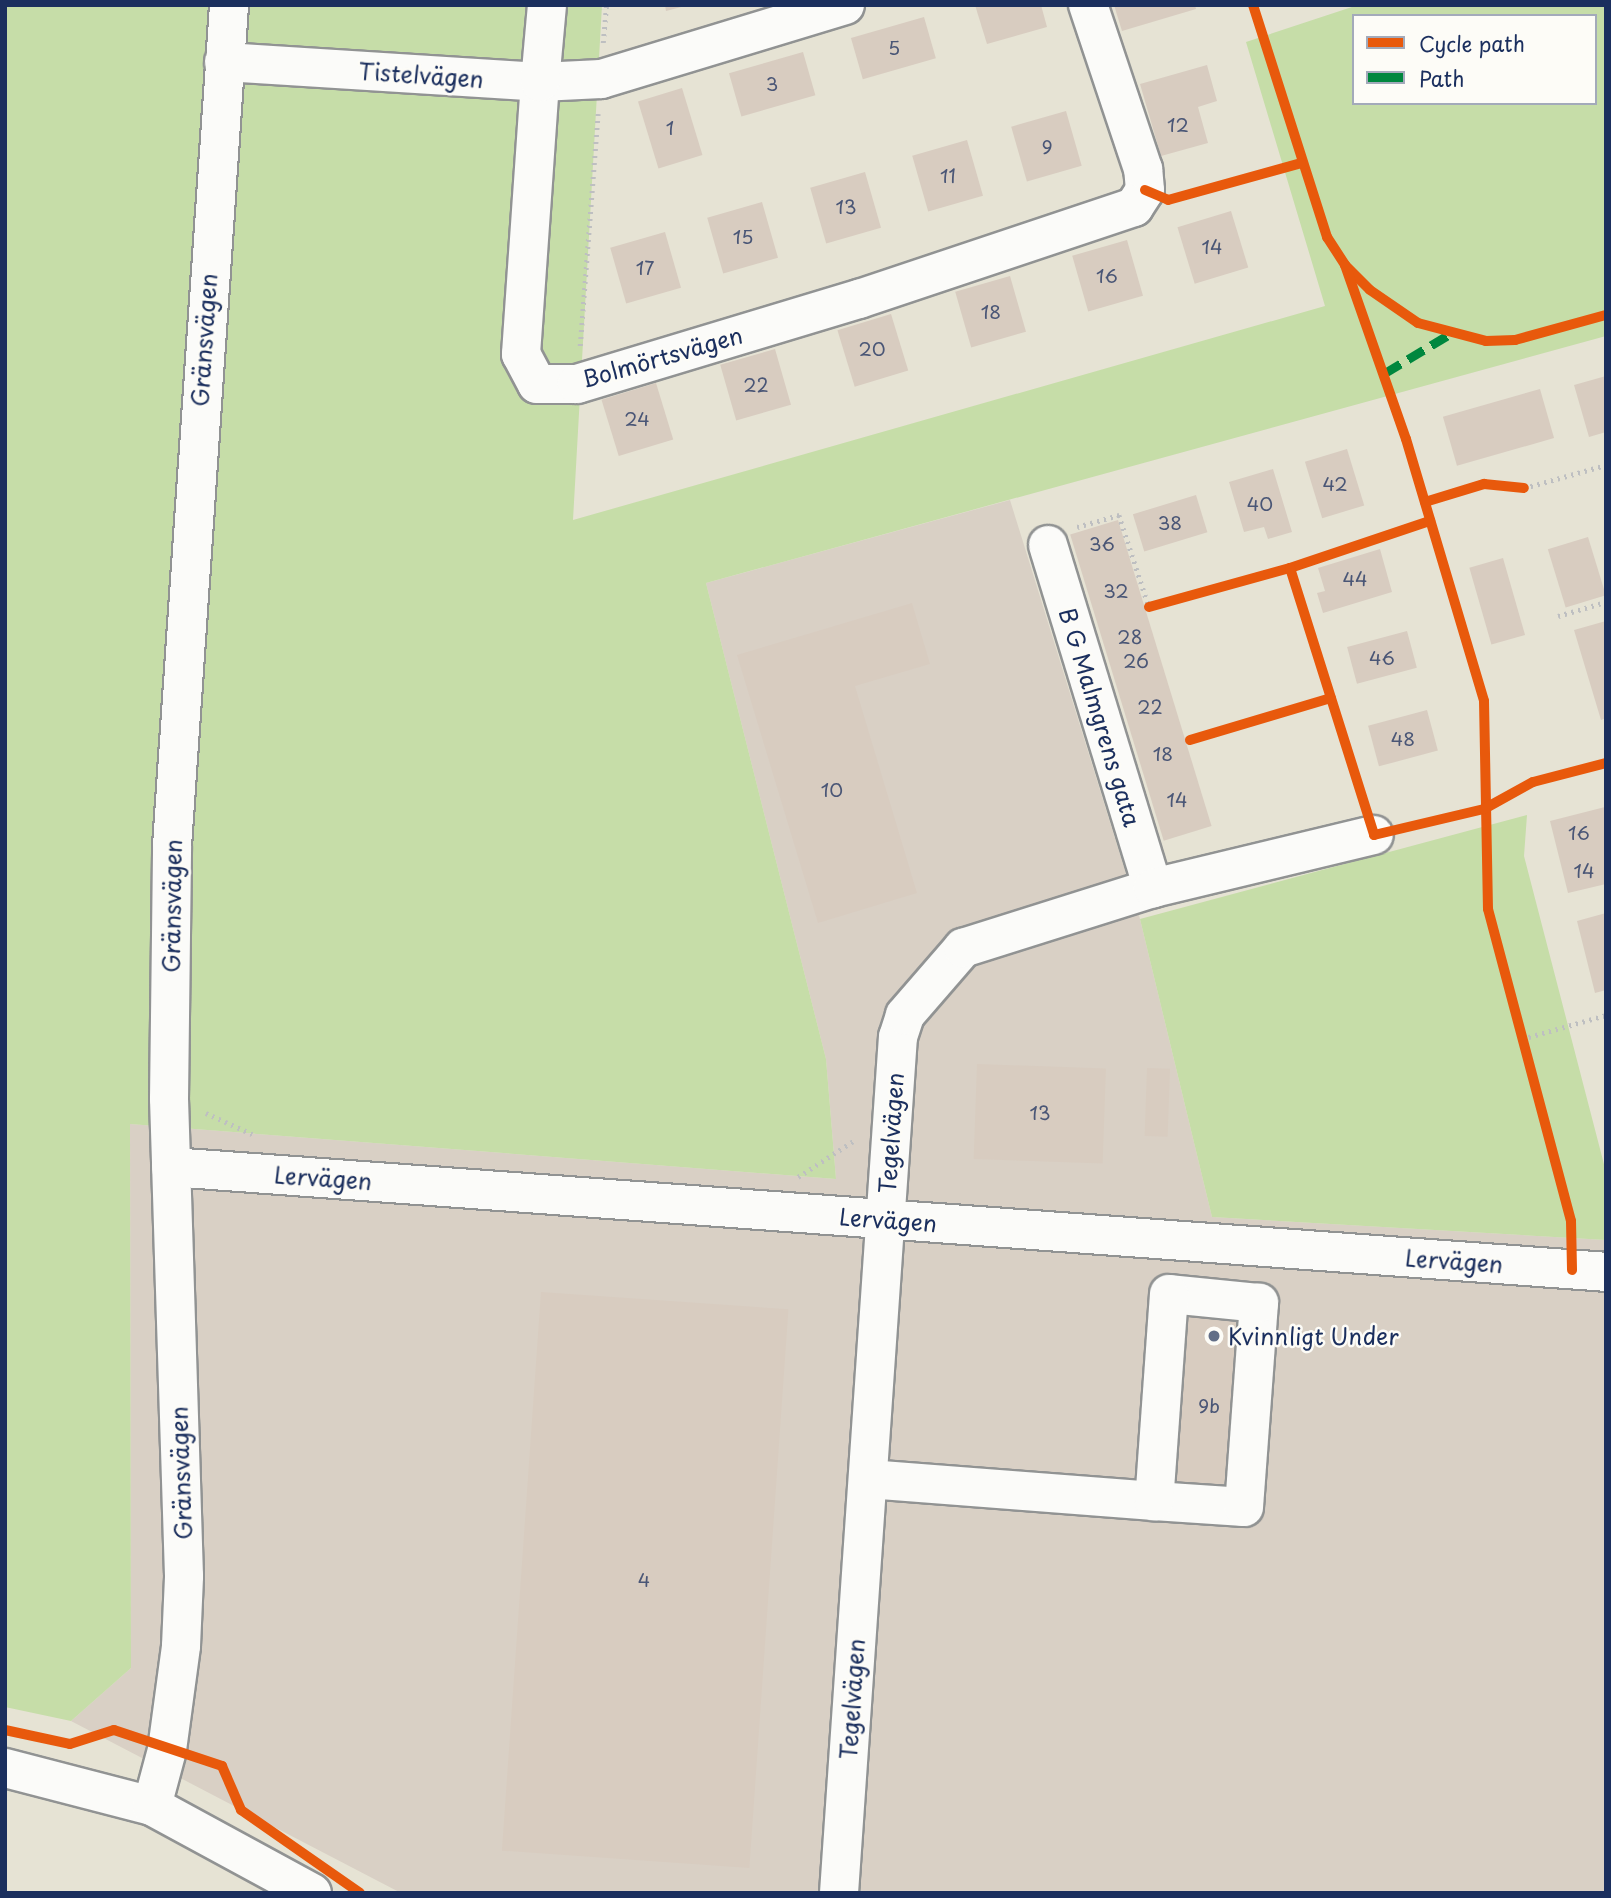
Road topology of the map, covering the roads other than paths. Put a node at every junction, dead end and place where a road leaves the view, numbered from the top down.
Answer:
1 (229, 5) edge
2 (547, 5) edge
3 (845, 5) edge
4 (1088, 5) edge
5 (225, 62) junction
6 (540, 82) junction
7 (1048, 545) road end
8 (1374, 835) dead end
9 (1153, 888) junction
10 (171, 1167) junction
11 (885, 1219) junction
12 (1606, 1272) edge
13 (868, 1479) junction
14 (1154, 1501) junction
15 (5, 1768) edge
16 (152, 1806) junction
17 (312, 1893) edge
18 (839, 1893) edge

1 - 5 street, Gränsvägen
2 - 6 street
3 - 6 street
4 - 6 street, Bolmörtsvägen
5 - 6 street, Tistelvägen
5 - 10 street, Gränsvägen
7 - 9 street, B G Malmgrens gata
8 - 9 street, Tegelvägen
9 - 11 street, Tegelvägen
10 - 11 street, Lervägen
10 - 16 street, Gränsvägen
11 - 12 street, Lervägen
11 - 13 street, Tegelvägen
13 - 14 street
13 - 18 street, Tegelvägen
14 - 14 street
15 - 16 street
16 - 17 street

